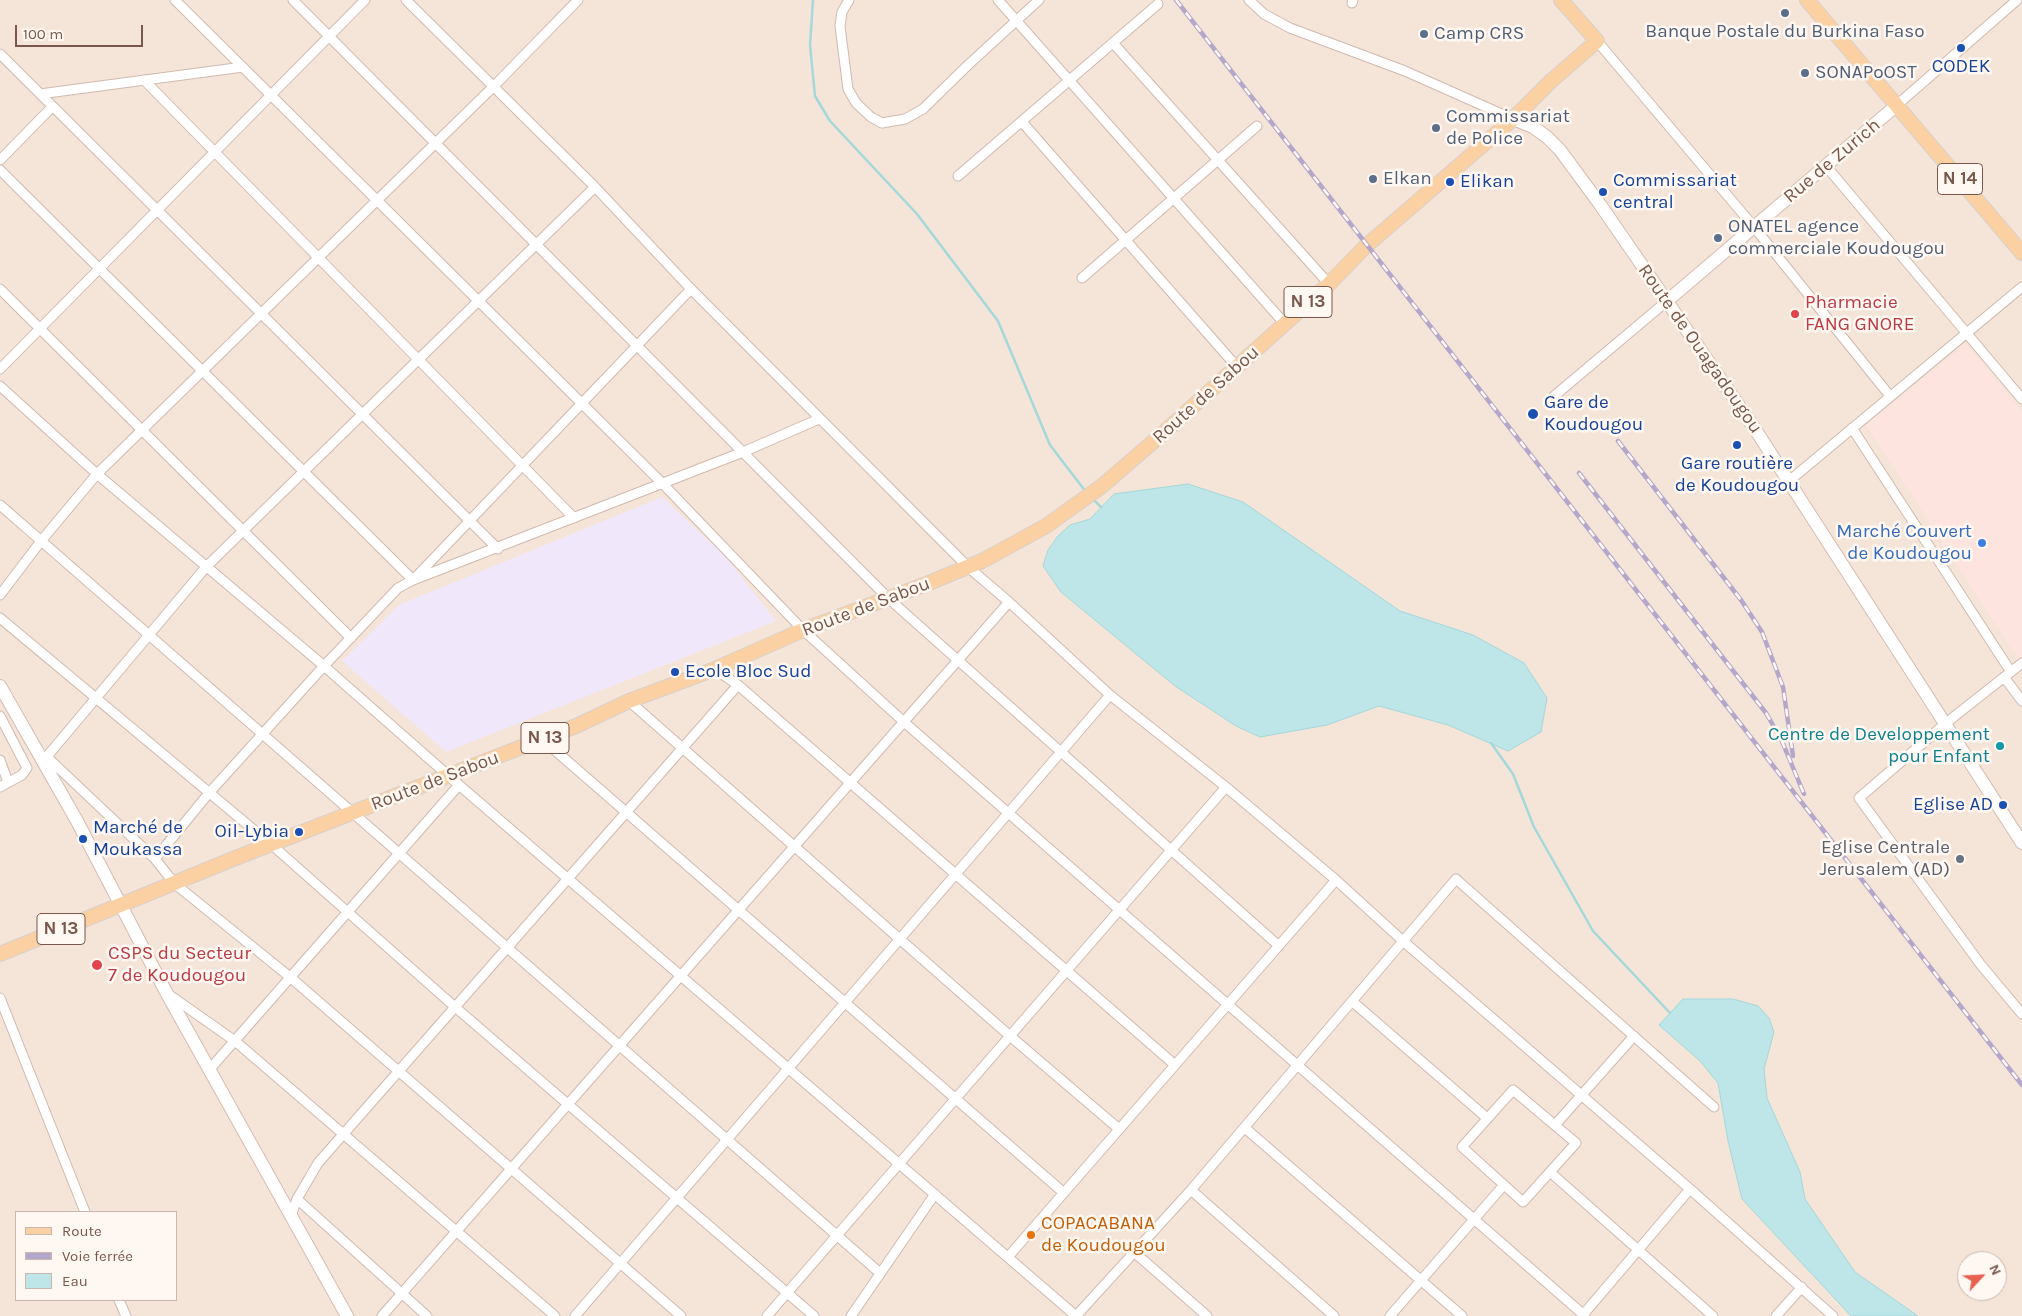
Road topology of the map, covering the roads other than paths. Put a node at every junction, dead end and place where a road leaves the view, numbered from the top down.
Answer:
1 (176, 0) edge
2 (293, 0) edge
3 (365, 0) edge
4 (406, 0) edge
5 (578, 0) edge
6 (848, 0) edge
7 (998, 0) edge
8 (1039, 0) edge
9 (1249, 0) edge
10 (1561, 0) edge
11 (1808, 0) edge
12 (2017, 0) edge
13 (1158, 4) dead end
14 (1017, 21) junction
15 (329, 36) junction
16 (1597, 41) junction
17 (1113, 43) junction
18 (0, 54) edge
19 (243, 67) junction
20 (144, 80) junction
21 (1070, 80) junction
22 (494, 86) junction
23 (40, 94) junction
24 (271, 95) junction
25 (1897, 105) junction
26 (52, 107) junction
27 (1513, 119) junction
28 (1022, 122) junction
29 (1258, 126) dead end
30 (435, 143) junction
31 (215, 152) junction
32 (0, 160) edge
33 (1218, 160) junction
34 (1826, 166) junction
35 (0, 170) edge
36 (958, 176) dead end
37 (595, 187) junction
38 (1174, 198) junction
39 (377, 200) junction
40 (157, 210) junction
41 (1754, 227) junction
42 (1126, 240) junction
43 (536, 244) junction
44 (2022, 254) edge
45 (318, 258) junction
46 (99, 268) junction
47 (1082, 278) dead end
48 (1329, 284) junction
49 (2022, 287) edge
50 (0, 289) edge
51 (691, 289) junction
52 (478, 300) junction
53 (1667, 301) junction
54 (261, 313) junction
55 (1285, 324) junction
56 (40, 328) junction
57 (1968, 332) junction
58 (637, 346) junction
59 (418, 359) junction
60 (1237, 367) junction
61 (0, 368) edge
62 (202, 371) junction
63 (0, 386) edge
64 (1890, 396) junction
65 (1553, 397) dead end
66 (2022, 399) edge
67 (582, 404) junction
68 (362, 414) junction
69 (819, 419) junction
70 (1852, 428) junction
71 (142, 430) junction
72 (743, 452) junction
73 (522, 466) junction
74 (303, 471) junction
75 (96, 474) junction
76 (1789, 481) junction
77 (662, 483) junction
78 (0, 505) edge
79 (574, 518) junction
80 (470, 521) junction
81 (242, 530) junction
82 (41, 540) junction
83 (498, 549) junction
84 (206, 567) junction
85 (968, 567) junction
86 (413, 580) junction
87 (0, 595) edge
88 (888, 598) junction
89 (1009, 602) junction
90 (0, 618) edge
91 (803, 630) junction
92 (150, 635) junction
93 (351, 638) junction
94 (958, 660) junction
95 (2022, 663) edge
96 (324, 666) junction
97 (715, 669) junction
98 (2008, 674) junction
99 (738, 685) junction
100 (0, 686) edge
101 (1110, 695) junction
102 (98, 698) junction
103 (630, 701) junction
104 (2022, 701) edge
105 (2, 721) edge
106 (904, 722) junction
107 (1946, 723) junction
108 (263, 733) junction
109 (0, 734) edge
110 (542, 740) junction
111 (682, 749) junction
112 (1061, 751) junction
113 (0, 760) edge
114 (45, 760) junction
115 (454, 780) junction
116 (850, 783) junction
117 (4, 784) edge
118 (1226, 786) junction
119 (209, 792) junction
120 (626, 812) junction
121 (354, 813) junction
122 (1008, 813) junction
123 (2020, 837) edge
124 (272, 845) junction
125 (794, 847) junction
126 (1172, 850) junction
127 (399, 853) junction
128 (154, 859) junction
129 (955, 874) junction
130 (568, 879) junction
131 (1336, 880) junction
132 (175, 884) junction
133 (121, 904) junction
134 (738, 910) junction
135 (1119, 910) junction
136 (348, 911) junction
137 (900, 939) junction
138 (1403, 941) junction
139 (1279, 946) junction
140 (508, 948) junction
141 (0, 954) edge
142 (1066, 972) junction
143 (681, 976) junction
144 (290, 978) junction
145 (166, 992) junction
146 (0, 998) edge
147 (1353, 1002) junction
148 (844, 1003) junction
149 (1227, 1005) junction
150 (456, 1007) junction
151 (2022, 1014) edge
152 (1010, 1036) junction
153 (1634, 1036) junction
154 (235, 1041) junction
155 (620, 1044) junction
156 (1175, 1065) junction
157 (1298, 1066) junction
158 (788, 1068) junction
159 (209, 1070) junction
160 (398, 1071) junction
161 (1582, 1095) junction
162 (955, 1099) junction
163 (569, 1103) junction
164 (1714, 1107) dead end
165 (1488, 1118) junction
166 (1555, 1125) junction
167 (1245, 1128) junction
168 (1119, 1129) junction
169 (343, 1134) junction
170 (727, 1139) junction
171 (899, 1164) junction
172 (511, 1169) junction
173 (1550, 1172) junction
174 (1503, 1186) junction
175 (1690, 1189) junction
176 (1191, 1190) junction
177 (1064, 1193) junction
178 (935, 1194) junction
179 (678, 1197) junction
180 (296, 1199) junction
181 (85, 1211) edge
182 (291, 1216) junction
183 (1474, 1219) junction
184 (455, 1232) junction
185 (838, 1235) junction
186 (1638, 1250) junction
187 (1134, 1252) junction
188 (1008, 1257) junction
189 (620, 1263) junction
190 (880, 1273) junction
191 (1421, 1280) junction
192 (1802, 1287) junction
193 (788, 1293) junction
194 (401, 1295) junction
195 (119, 1301) edge
196 (1584, 1315) edge
197 (126, 1316) edge
198 (347, 1316) edge
199 (382, 1316) edge
200 (427, 1316) edge
201 (554, 1316) edge
202 (575, 1316) edge
203 (681, 1316) edge
204 (767, 1316) edge
205 (814, 1316) edge
206 (851, 1316) edge
207 (1207, 1316) edge
208 (1334, 1316) edge
209 (1390, 1316) edge
210 (1462, 1316) edge
211 (1713, 1316) edge
212 (1776, 1316) edge
213 (1832, 1316) edge

1 - 19 street
2 - 15 street
3 - 15 street
4 - 22 street
5 - 22 street
6 - 14 street
7 - 14 street
8 - 14 street
9 - 27 street, Route de Ouagadougou
10 - 16 main road
11 - 25 main road, N 14
12 - 25 street, Rue de Zurich
13 - 17 street
14 - 21 street
15 - 24 street
15 - 30 street
16 - 27 main road, Route de Sabou / N 13
16 - 41 street
17 - 21 street
17 - 33 street
18 - 23 street
19 - 20 street
19 - 24 street
20 - 23 street
20 - 31 street
21 - 28 street
21 - 38 street
22 - 30 street
22 - 37 street
23 - 26 street
24 - 31 street
24 - 39 street
25 - 34 street, Rue de Zurich
25 - 44 main road, N 14
26 - 32 street
26 - 40 street
27 - 48 main road, Route de Sabou / N 13
27 - 53 street, Route de Ouagadougou
28 - 36 street
28 - 42 street
29 - 33 street
30 - 39 street
30 - 43 street
31 - 40 street
31 - 45 street
33 - 38 street
33 - 48 street
34 - 41 street, Rue de Zurich
34 - 57 street
35 - 46 street
37 - 43 street
37 - 51 street
38 - 42 street
38 - 55 street
39 - 45 street
39 - 52 street
40 - 46 street
40 - 54 street
41 - 53 street, Rue de Zurich
41 - 64 street
42 - 47 street
42 - 60 street
43 - 52 street
43 - 58 street
45 - 54 street
45 - 59 street
46 - 56 street
46 - 62 street
48 - 55 main road, Route de Sabou / N 13
49 - 57 street
50 - 56 street
51 - 58 street
51 - 69 street
52 - 59 street
52 - 67 street
53 - 65 street, Rue de Zurich
53 - 76 street, Route de Ouagadougou
54 - 62 street
54 - 68 street
55 - 60 main road, Route de Sabou / N 13
56 - 61 street
56 - 71 street
57 - 64 street
57 - 66 street
58 - 67 street
58 - 72 street
59 - 68 street
59 - 73 street
60 - 85 main road, Route de Sabou / N 13
62 - 71 street
62 - 74 street
63 - 75 street
64 - 70 street
67 - 73 street
67 - 77 street
68 - 74 street
68 - 80 street
69 - 72 street
69 - 85 street
70 - 76 street
70 - 98 street
71 - 75 street
71 - 81 street
72 - 77 street
72 - 88 street
73 - 79 street
73 - 80 street
74 - 81 street
74 - 86 street
75 - 82 street
75 - 84 street
76 - 107 street, Route de Ouagadougou
77 - 79 street
77 - 91 street
78 - 82 street
79 - 83 street
80 - 83 street
80 - 86 street
81 - 84 street
81 - 93 street
82 - 87 street
82 - 92 street
83 - 86 street
84 - 92 street
84 - 96 street
85 - 88 main road, Route de Sabou / N 13
85 - 89 street
86 - 93 street
88 - 91 main road, Route de Sabou / N 13
88 - 94 street
89 - 94 street
89 - 101 street
90 - 102 street
91 - 97 main road, Route de Sabou / N 13
91 - 106 street
92 - 102 street
92 - 108 street
93 - 96 street
94 - 106 street
94 - 112 street
95 - 98 street
96 - 108 street
96 - 115 street
97 - 99 street
97 - 103 main road, Route de Sabou / N 13
98 - 104 street
98 - 107 street
99 - 111 street
99 - 116 street
100 - 114 street
101 - 112 street
101 - 118 street
102 - 114 street
102 - 119 street
103 - 110 main road, Route de Sabou / N 13
103 - 111 street
105 - 109 street
105 - 117 street
106 - 116 street
106 - 122 street
107 - 123 street, Route de Ouagadougou
107 - 151 street
108 - 119 street
108 - 121 street
110 - 115 main road, Route de Sabou / N 13
110 - 120 street
111 - 120 street
111 - 125 street
112 - 122 street
112 - 126 street
113 - 117 street
114 - 128 street
114 - 133 street
115 - 121 main road, Route de Sabou / N 13
115 - 127 street
115 - 130 street
116 - 125 street
116 - 129 street
118 - 126 street
118 - 131 street
119 - 124 street
119 - 128 street
120 - 130 street
120 - 134 street
121 - 124 main road, Route de Sabou / N 13
121 - 127 street
122 - 129 street
122 - 135 street
124 - 132 main road, Route de Sabou / N 13
124 - 136 street
125 - 134 street
125 - 137 street
126 - 135 street
126 - 139 street
127 - 136 street
127 - 140 street
128 - 132 street
129 - 137 street
129 - 142 street
130 - 140 street
130 - 143 street
131 - 138 street
131 - 139 street
132 - 133 main road, Route de Sabou / N 13
132 - 144 street
133 - 141 main road, Route de Sabou / N 13
133 - 145 street
134 - 143 street
134 - 148 street
135 - 142 street
135 - 149 street
136 - 144 street
136 - 150 street
137 - 148 street
137 - 152 street
138 - 147 street
138 - 153 street
138 - 161 street
139 - 149 street
140 - 150 street
140 - 155 street
142 - 152 street
142 - 156 street
143 - 155 street
143 - 158 street
144 - 154 street
144 - 160 street
145 - 154 street
145 - 159 street
146 - 181 street
147 - 157 street
147 - 165 street
148 - 158 street
148 - 162 street
149 - 156 street
149 - 157 street
150 - 160 street
150 - 163 street
152 - 162 street
152 - 168 street
153 - 161 street
153 - 164 street
154 - 159 street
154 - 169 street
155 - 163 street
155 - 170 street
156 - 168 street
157 - 167 street
157 - 183 street
158 - 170 street
158 - 171 street
159 - 182 street
160 - 169 street
160 - 172 street
161 - 166 street
161 - 175 street
162 - 171 street
162 - 177 street
163 - 172 street
163 - 179 street
165 - 166 street
165 - 174 street
166 - 173 street
167 - 176 street
167 - 191 street
168 - 177 street
169 - 180 street
169 - 184 street
170 - 179 street
170 - 185 street
171 - 178 street
171 - 185 street
172 - 184 street
172 - 189 street
173 - 174 street
173 - 186 street
174 - 183 street
175 - 186 street
175 - 192 street
176 - 187 street
176 - 208 street
177 - 188 street
178 - 188 street
178 - 190 street
179 - 189 street
179 - 193 street
180 - 182 street
180 - 194 street
182 - 198 street
183 - 191 street
183 - 196 street
184 - 194 street
184 - 201 street
185 - 190 street
185 - 193 street
186 - 196 street
186 - 211 street
187 - 188 street
187 - 207 street
189 - 202 street
189 - 203 street
190 - 206 street
191 - 209 street
191 - 210 street
192 - 212 street
192 - 213 street
193 - 204 street
193 - 205 street
194 - 199 street
194 - 200 street
195 - 197 street

